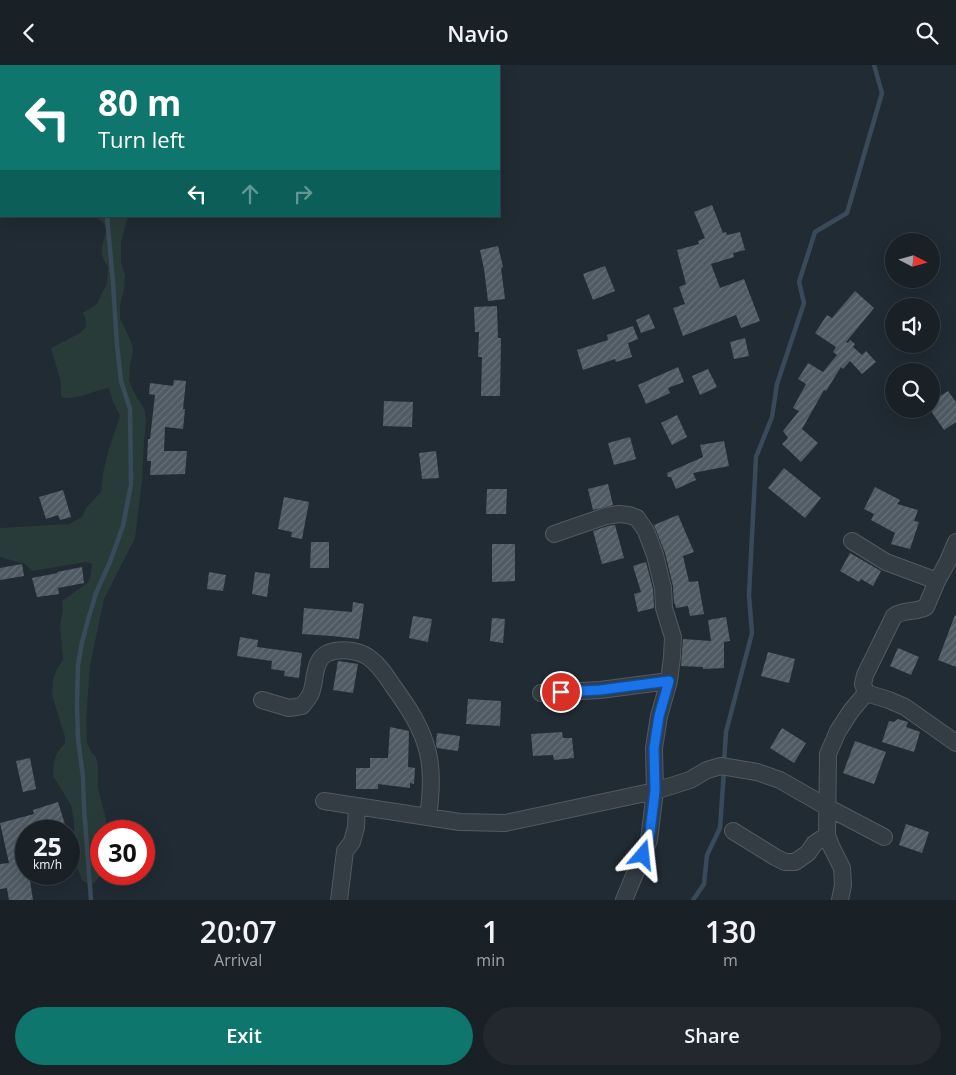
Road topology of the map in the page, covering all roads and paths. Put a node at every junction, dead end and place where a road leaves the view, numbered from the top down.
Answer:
1 (554, 534) dead end
2 (852, 541) dead end
3 (956, 542) edge
4 (937, 581) junction
5 (669, 681) junction
6 (541, 693) dead end
7 (866, 693) junction
8 (262, 700) dead end
9 (956, 743) edge
10 (655, 791) junction
11 (324, 801) dead end
12 (357, 806) junction
13 (827, 807) junction
14 (428, 817) junction
15 (733, 831) dead end
16 (826, 835) junction
17 (884, 837) dead end
18 (338, 900) edge
19 (624, 900) edge
20 (840, 900) edge

1 - 5 street
2 - 4 street
3 - 4 street
4 - 7 street
5 - 6 street
5 - 10 street
7 - 9 street
7 - 13 street
8 - 14 street
10 - 13 street
10 - 14 street
10 - 19 street
11 - 12 street
12 - 14 street
12 - 18 street
13 - 16 street
13 - 17 street
15 - 16 street
16 - 20 street

